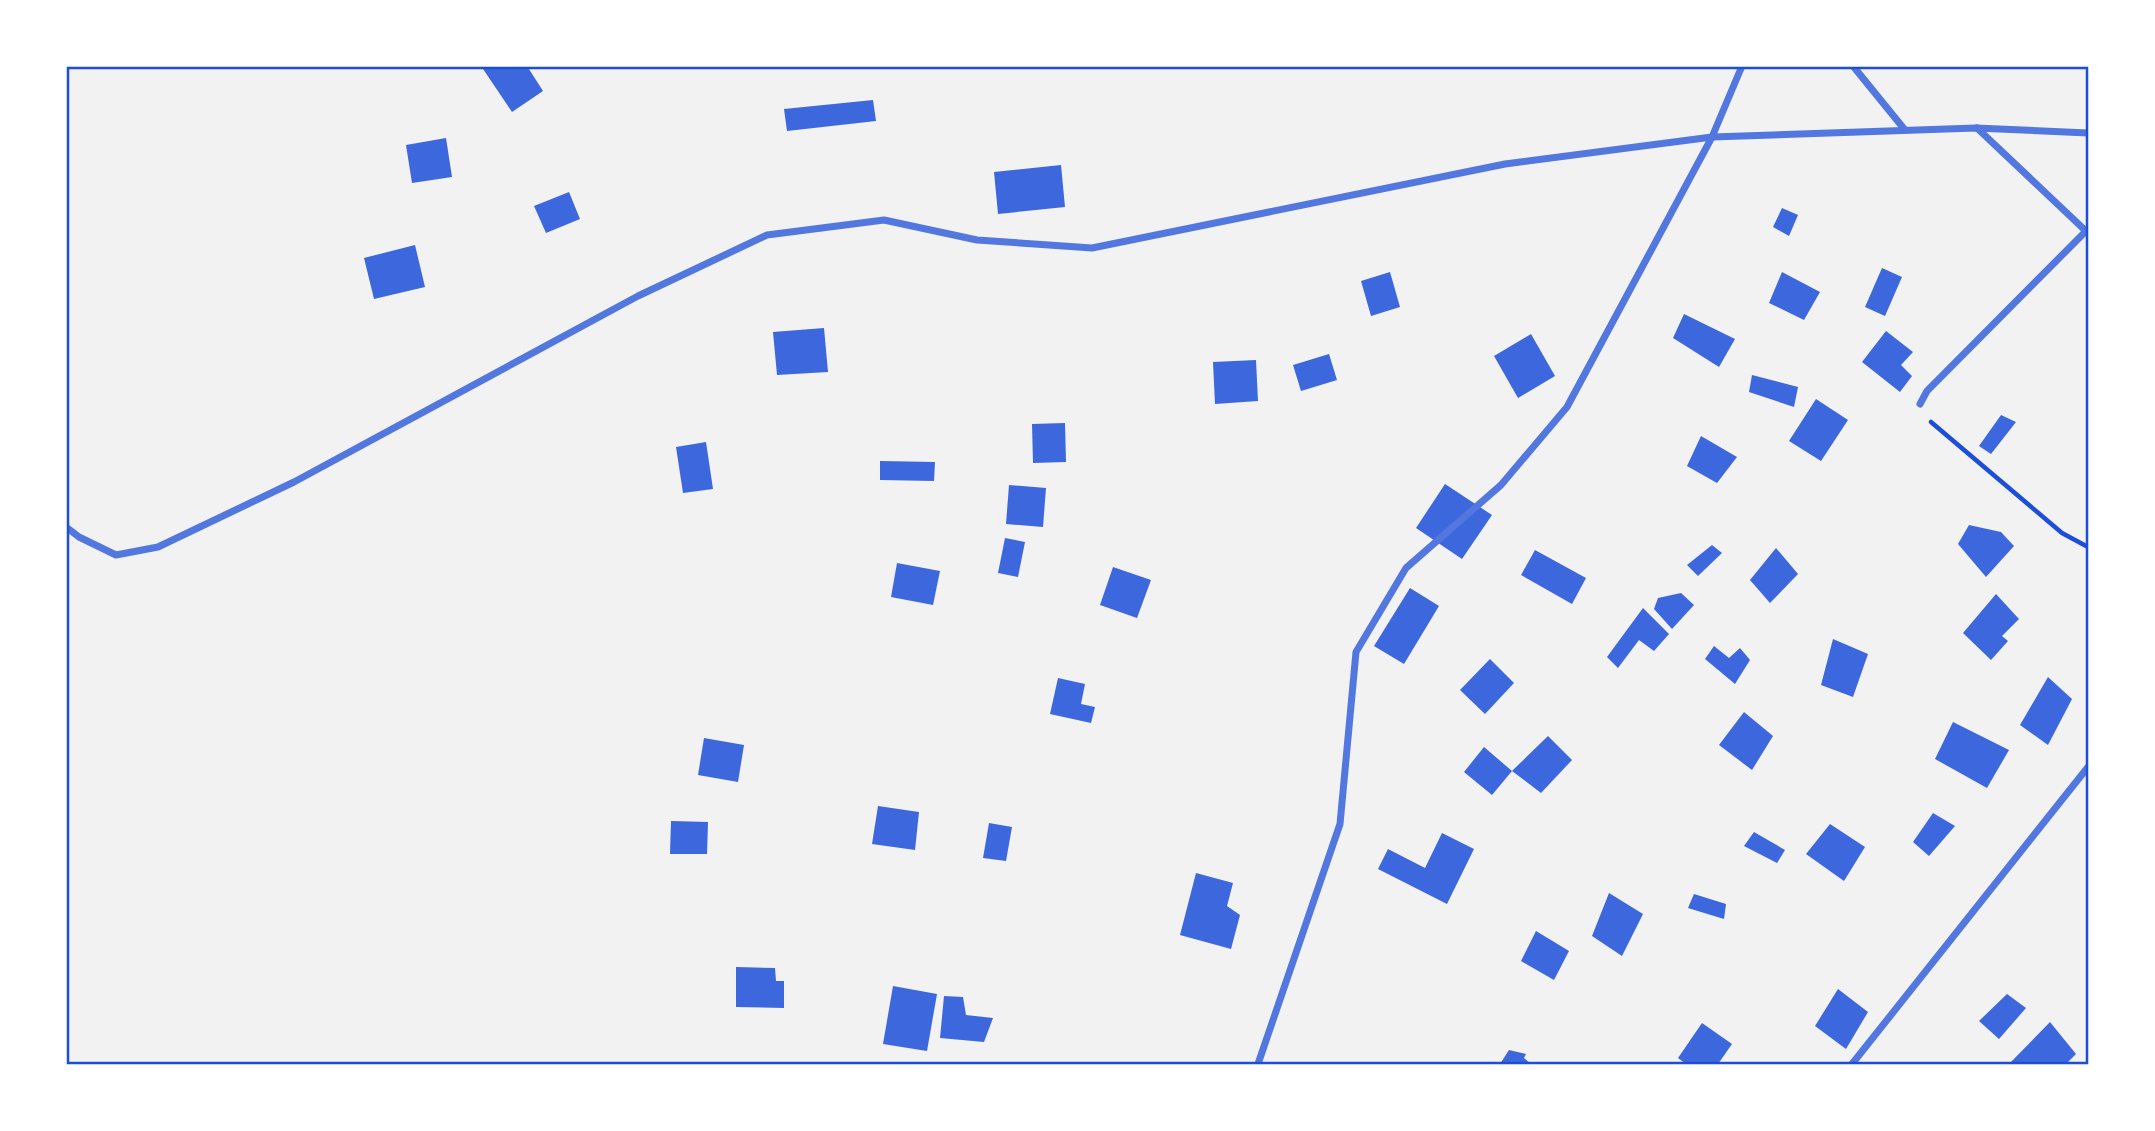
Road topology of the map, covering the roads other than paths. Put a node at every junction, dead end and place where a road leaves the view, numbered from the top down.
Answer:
1 (1742, 66) edge
2 (1853, 66) edge
3 (1976, 128) junction
4 (1905, 130) junction
5 (2088, 133) edge
6 (1712, 137) junction
7 (2087, 232) edge
8 (1920, 404) road end
9 (66, 527) edge
10 (2088, 768) edge
11 (1258, 1065) edge
12 (1852, 1065) edge

1 - 6 street
2 - 4 street
3 - 4 street
3 - 5 street
3 - 7 street
4 - 6 street
6 - 9 street
6 - 11 street
7 - 8 street
10 - 12 street

